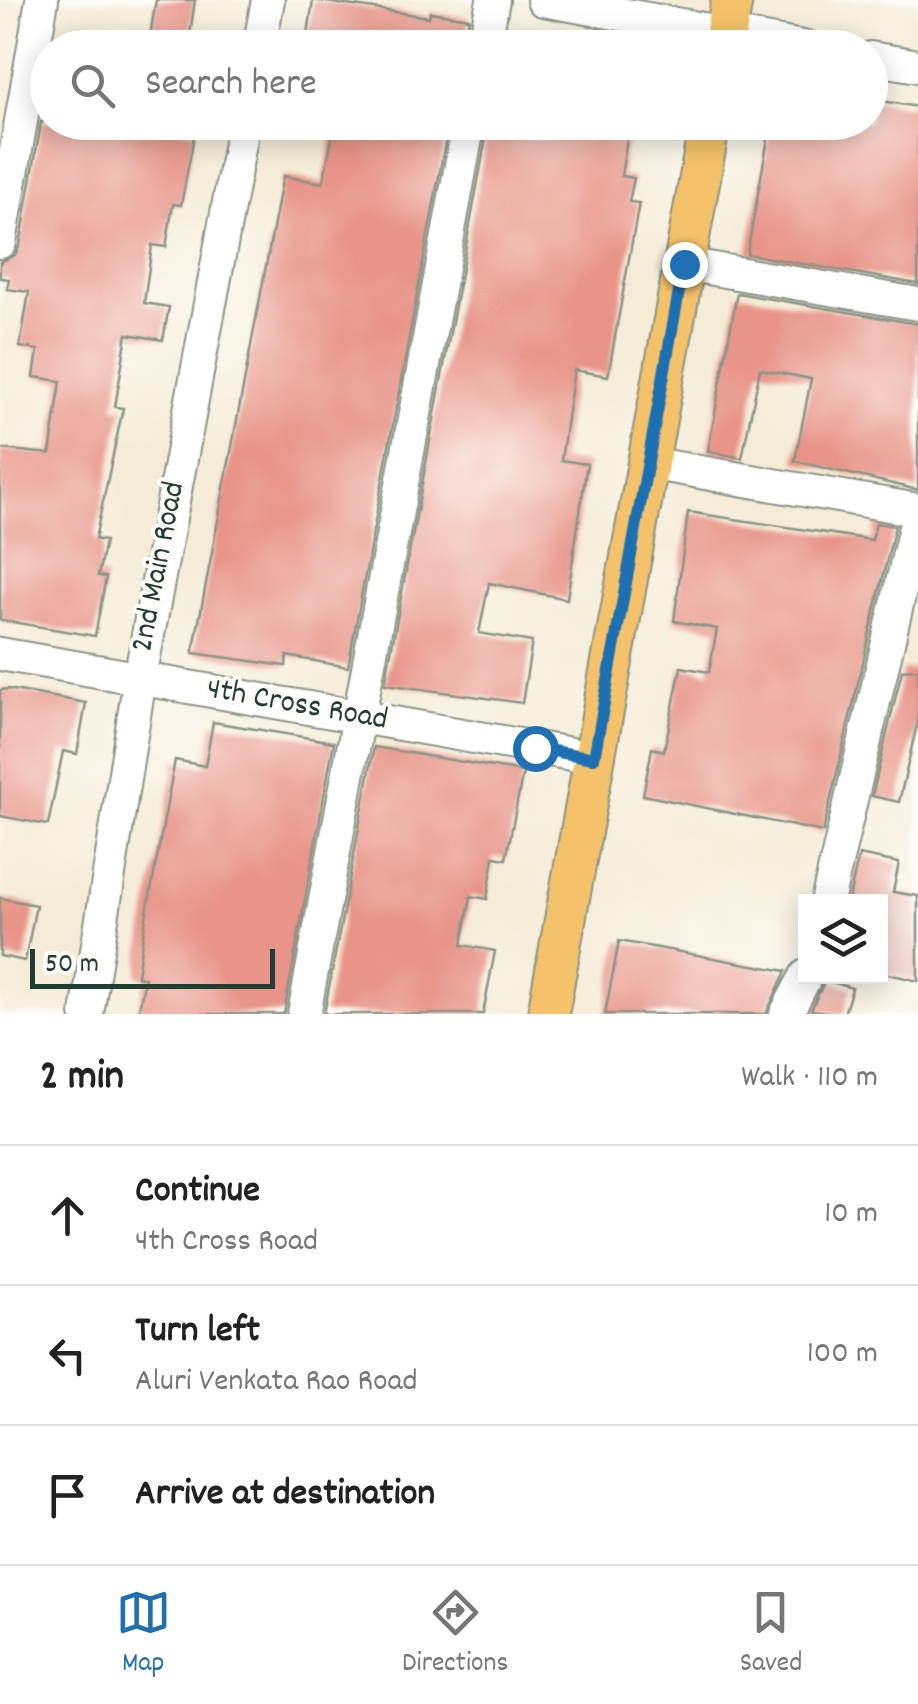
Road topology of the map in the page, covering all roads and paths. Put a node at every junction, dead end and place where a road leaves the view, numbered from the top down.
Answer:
1 (42, 0) edge
2 (268, 0) edge
3 (493, 0) edge
4 (543, 0) edge
5 (727, 27) edge
6 (37, 30) edge
7 (262, 30) edge
8 (487, 30) edge
9 (888, 61) edge
10 (918, 66) edge
11 (30, 69) edge
12 (241, 140) edge
13 (467, 140) edge
14 (707, 140) edge
15 (0, 242) edge
16 (684, 264) junction
17 (918, 304) edge
18 (648, 463) junction
19 (918, 513) edge
20 (0, 654) edge
21 (140, 678) junction
22 (356, 717) junction
23 (594, 758) junction
24 (829, 894) edge
25 (802, 984) edge
26 (87, 1014) edge
27 (304, 1014) edge
28 (548, 1014) edge
29 (786, 1014) edge

1 - 6 street
2 - 7 street
3 - 8 street
4 - 5 street
9 - 10 street
11 - 15 street
12 - 21 street, 2nd Main Road
13 - 22 street
14 - 16 main road
16 - 17 street
16 - 18 main road
18 - 19 street
18 - 23 main road
19 - 24 street
20 - 21 street, 4th Cross Road
21 - 22 street, 4th Cross Road
21 - 26 street, 2nd Main Road
22 - 23 street, 4th Cross Road
22 - 27 street
23 - 28 main road
25 - 29 street

